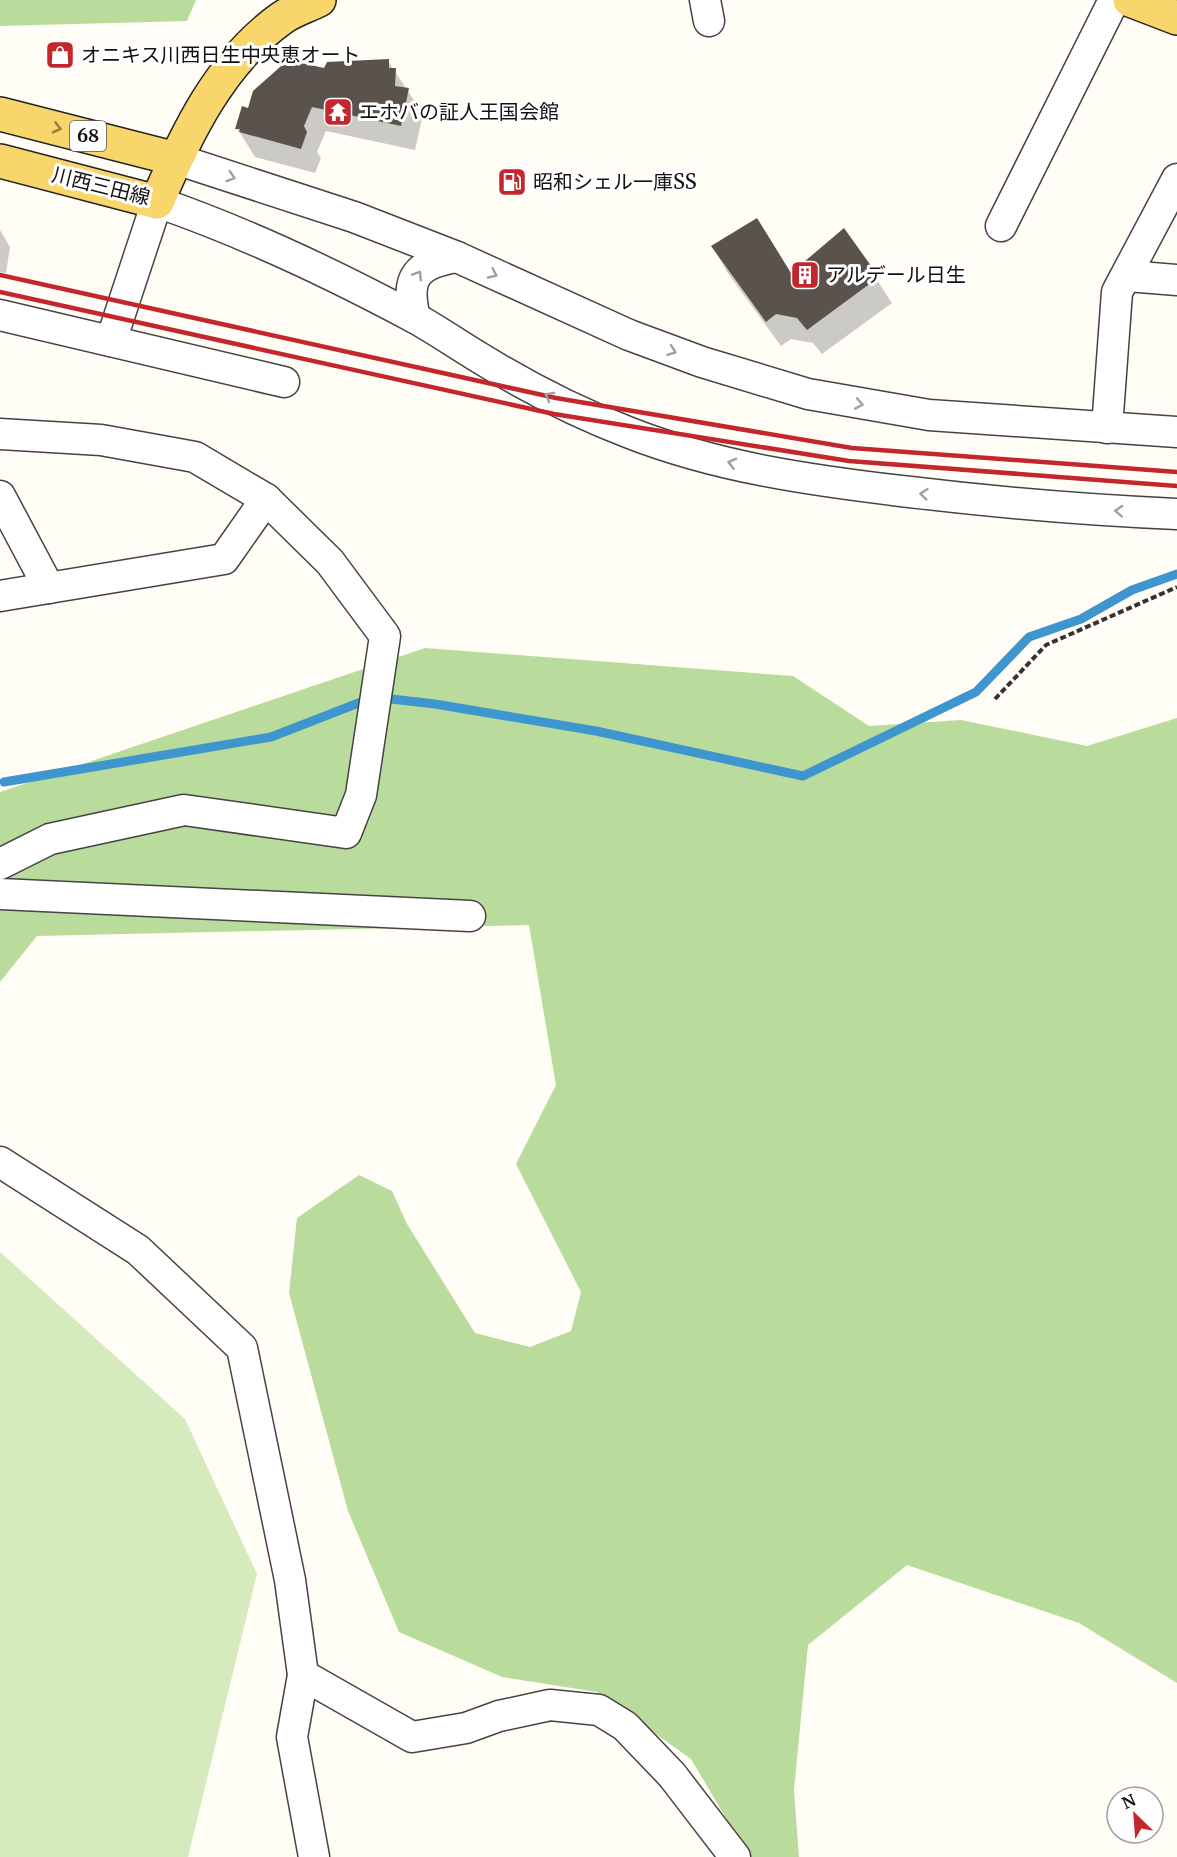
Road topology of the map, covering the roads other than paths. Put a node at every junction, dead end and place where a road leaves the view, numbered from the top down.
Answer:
1 (319, 0) edge
2 (1114, 0) edge
3 (1130, 0) edge
4 (1177, 18) edge
5 (0, 114) edge
6 (176, 159) junction
7 (0, 160) edge
8 (1177, 179) edge
9 (157, 202) junction
10 (1001, 226) dead end
11 (457, 257) junction
12 (1127, 276) junction
13 (1177, 280) edge
14 (0, 315) edge
15 (415, 318) junction
16 (111, 341) junction
17 (284, 382) dead end
18 (1107, 428) junction
19 (1177, 432) edge
20 (0, 434) edge
21 (0, 496) edge
22 (266, 500) junction
23 (1177, 513) edge
24 (49, 588) junction
25 (0, 596) edge
26 (0, 864) edge
27 (0, 894) edge
28 (470, 916) dead end
29 (0, 1162) edge
30 (303, 1675) junction
31 (314, 1857) edge
32 (735, 1857) edge

1 - 6 main road, 川西三田線
2 - 10 street
3 - 4 main road
5 -> 6 main road, 68
6 - 9 main road, 川西三田線
6 -> 11 street
7 - 9 main road, 川西三田線 / 68
8 - 12 street
9 - 15 street
9 - 16 street
15 -> 11 street
11 -> 18 street
12 - 13 street
12 - 18 street
14 - 16 street
23 -> 15 street
16 - 17 street
18 - 19 street
20 - 22 street
21 - 24 street
22 - 24 street
22 - 26 street
24 - 25 street
27 - 28 street
29 - 30 street
30 - 31 street
30 - 32 street

